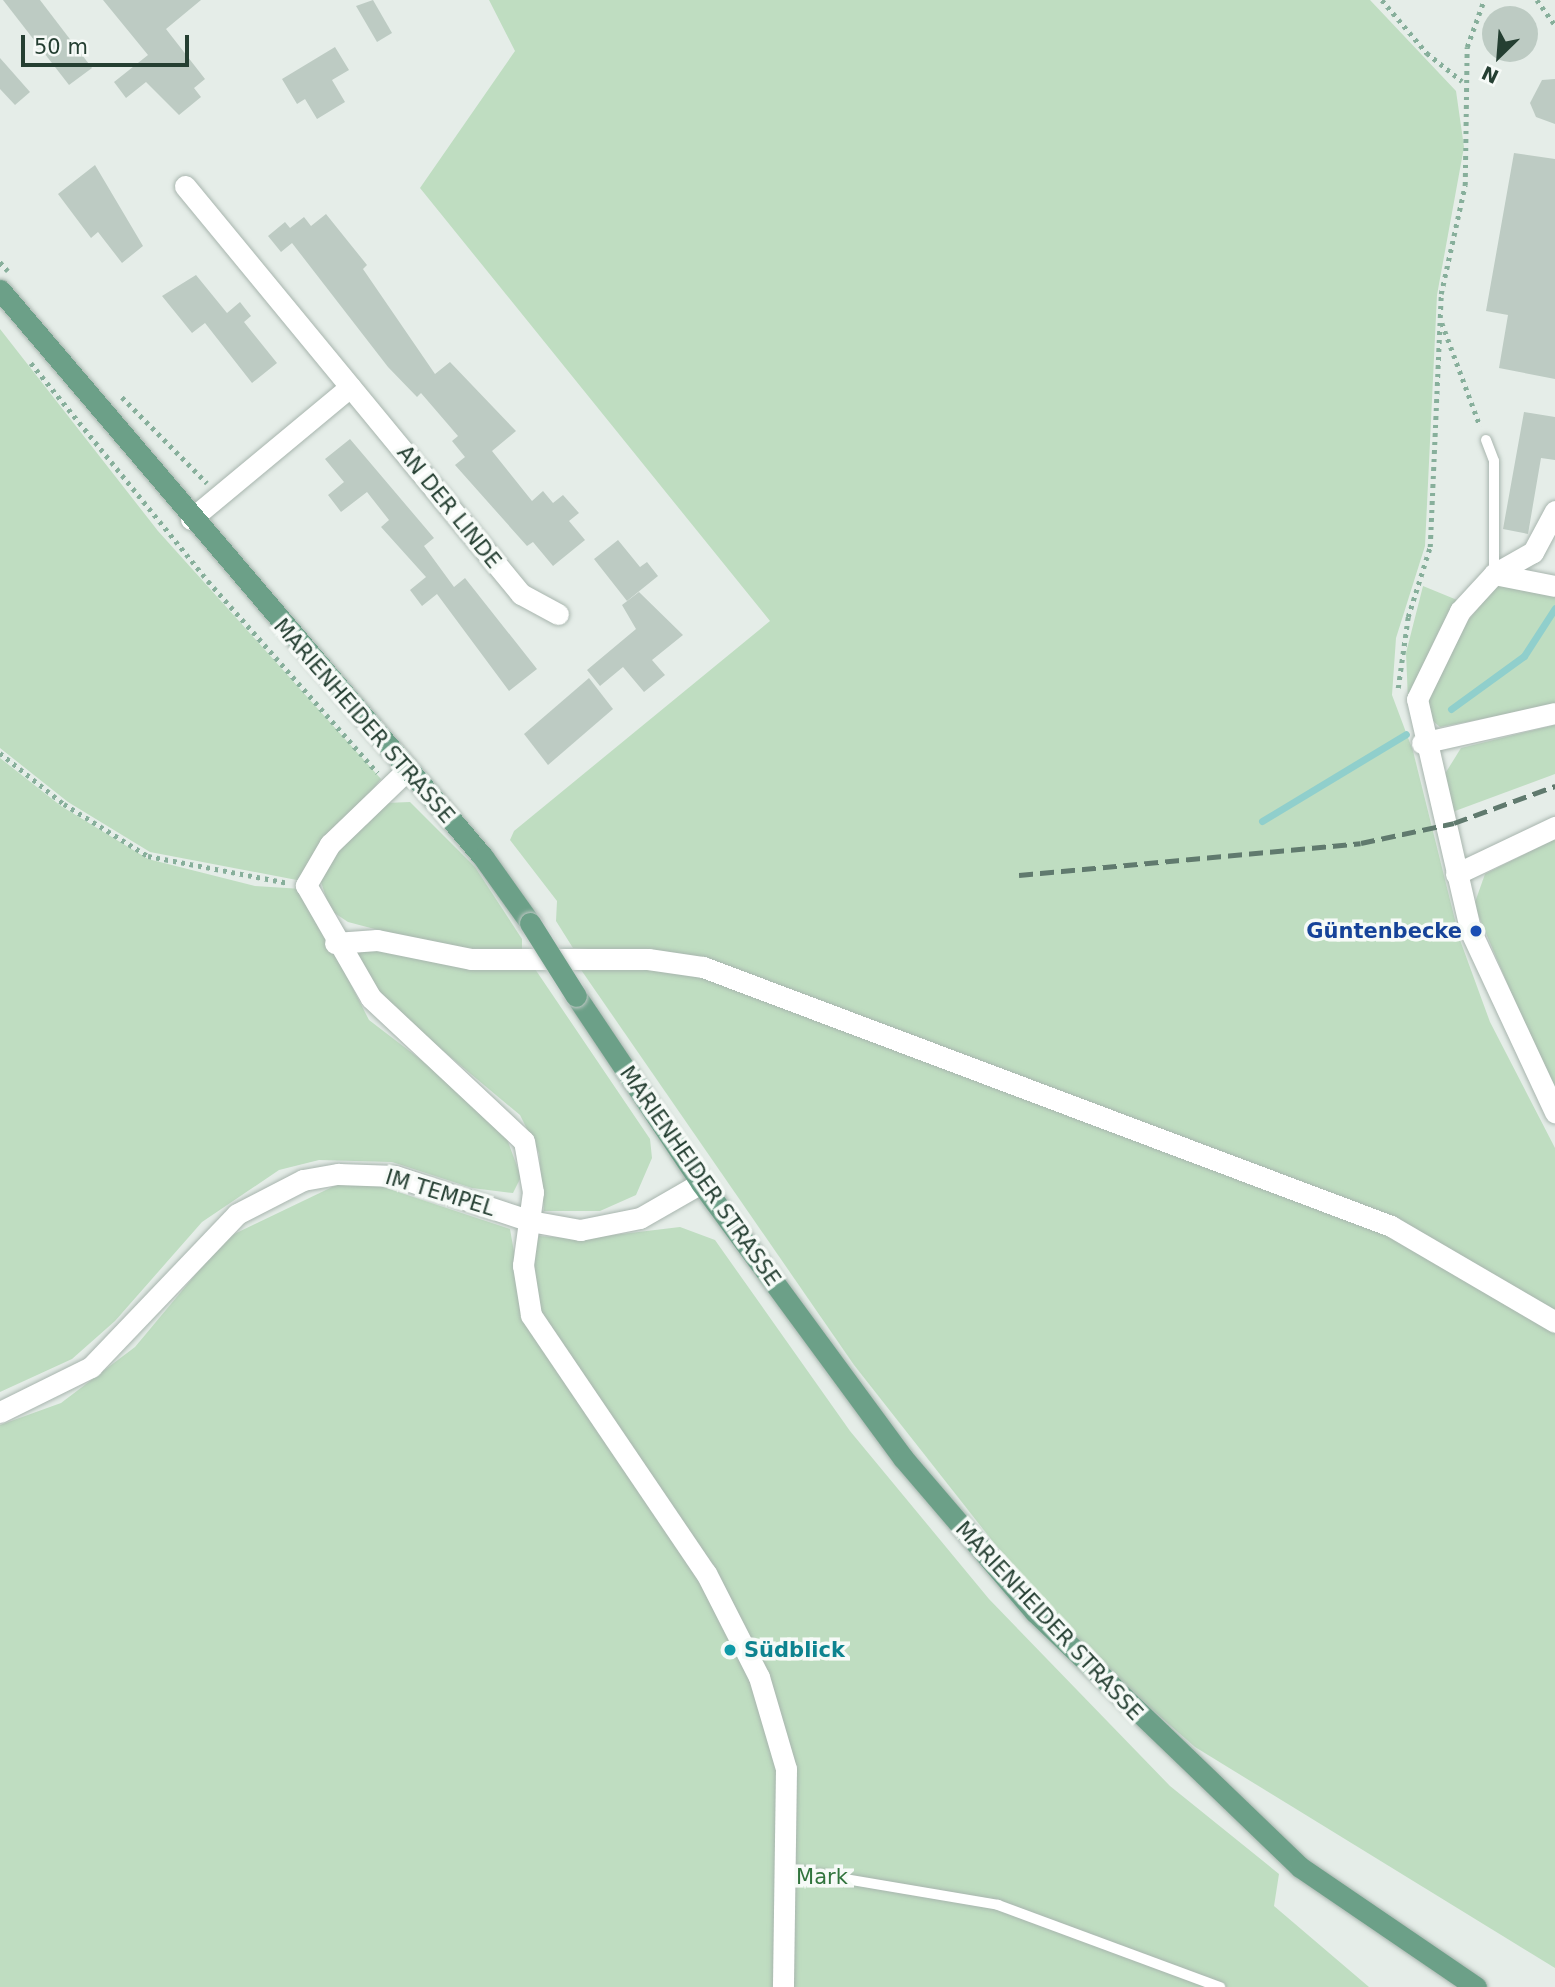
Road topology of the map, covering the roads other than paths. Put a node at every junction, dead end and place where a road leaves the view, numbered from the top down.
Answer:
1 (185, 186) dead end
2 (0, 290) edge
3 (350, 387) junction
4 (1486, 440) road end
5 (1555, 511) edge
6 (191, 519) junction
7 (1494, 574) junction
8 (1555, 586) edge
9 (558, 614) dead end
10 (1555, 713) edge
11 (1422, 743) junction
12 (407, 771) junction
13 (1555, 827) edge
14 (1456, 874) junction
15 (335, 943) junction
16 (1555, 1112) edge
17 (701, 1182) junction
18 (530, 1221) junction
19 (1555, 1322) edge
20 (0, 1412) edge
21 (786, 1869) junction
22 (783, 1987) edge
23 (1220, 1987) edge
24 (1476, 1987) edge

1 - 3 street, AN DER LINDE
2 - 6 main road, MARIENHEIDER STRASSE
3 - 6 street
3 - 9 street, AN DER LINDE
4 - 7 lane
5 - 7 street
6 - 12 main road, MARIENHEIDER STRASSE
7 - 8 street
7 - 11 street
10 - 11 street
11 - 14 street
12 - 15 street
12 - 17 main road, MARIENHEIDER STRASSE, bridge
13 - 14 street
14 - 16 street
15 - 18 street
15 - 19 street
17 - 18 street, IM TEMPEL
17 - 24 main road, MARIENHEIDER STRASSE
18 - 20 street, IM TEMPEL
18 - 21 street
21 - 22 street
21 - 23 lane

